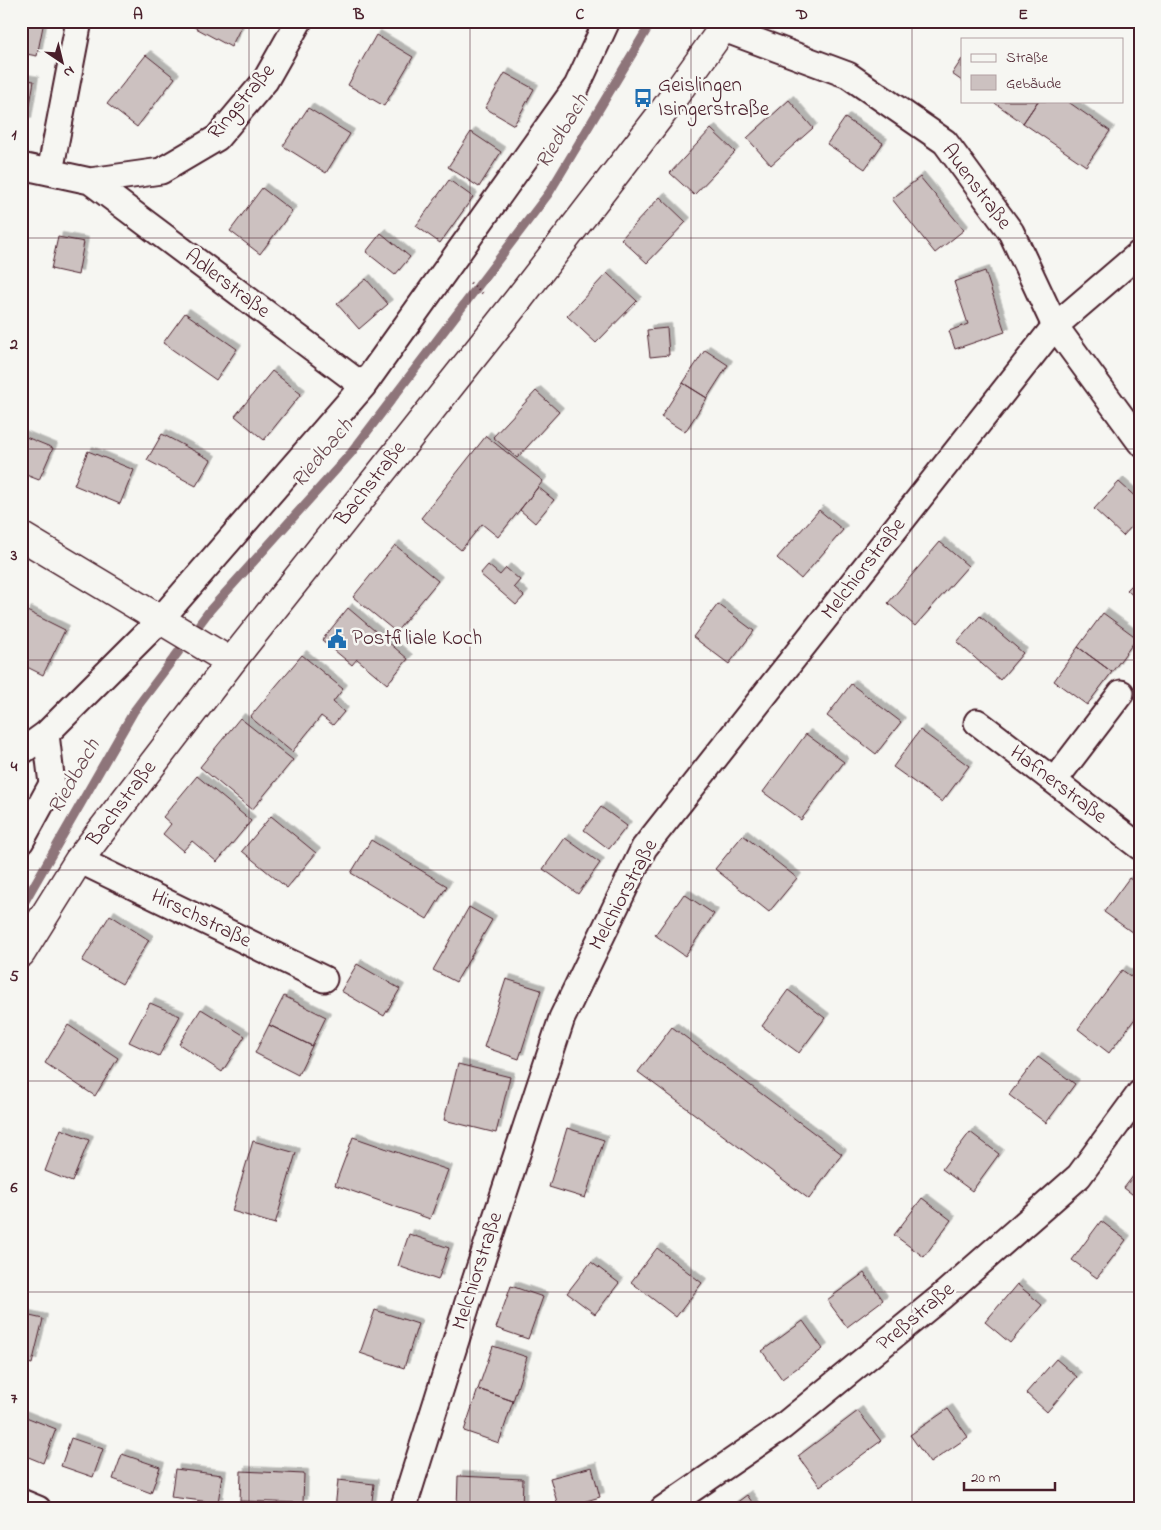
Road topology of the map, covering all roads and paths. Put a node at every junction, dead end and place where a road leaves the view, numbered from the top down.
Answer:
1 (79, 21) edge
2 (299, 21) edge
3 (607, 21) edge
4 (726, 25) edge
5 (21, 166) edge
6 (50, 172) junction
7 (90, 181) junction
8 (1140, 253) edge
9 (449, 266) junction
10 (508, 312) junction
11 (1055, 326) junction
12 (364, 386) junction
13 (1140, 442) edge
14 (21, 536) edge
15 (166, 624) junction
16 (220, 655) junction
17 (1121, 693) dead end
18 (977, 722) dead end
19 (46, 734) junction
20 (21, 752) edge
21 (1054, 781) junction
22 (21, 841) edge
23 (1140, 847) edge
24 (79, 860) junction
25 (21, 953) edge
26 (324, 979) dead end
27 (1140, 1093) edge
28 (21, 1502) edge
29 (38, 1509) edge
30 (403, 1509) edge
31 (663, 1509) edge

1 - 6 street
2 - 7 street, Ringstraße
3 - 9 street
4 - 10 street, Bachstraße
4 - 11 street, Auenstraße
5 - 6 street, Ringstraße
6 - 7 street, Ringstraße
7 - 12 street, Adlerstraße
8 - 11 street, Melchiorstraße
9 - 10 path
9 - 12 street
10 - 16 street, Bachstraße
11 - 13 street, Auenstraße
11 - 30 street, Melchiorstraße
12 - 15 street
14 - 15 street
15 - 16 street
15 - 19 street
16 - 24 street, Bachstraße
17 - 21 street
18 - 21 street, Hafnerstraße
19 - 20 street
19 - 22 street
21 - 23 street, Hafnerstraße
24 - 25 street, Bachstraße
24 - 26 street, Hirschstraße
27 - 31 street, Preßstraße
28 - 29 street

